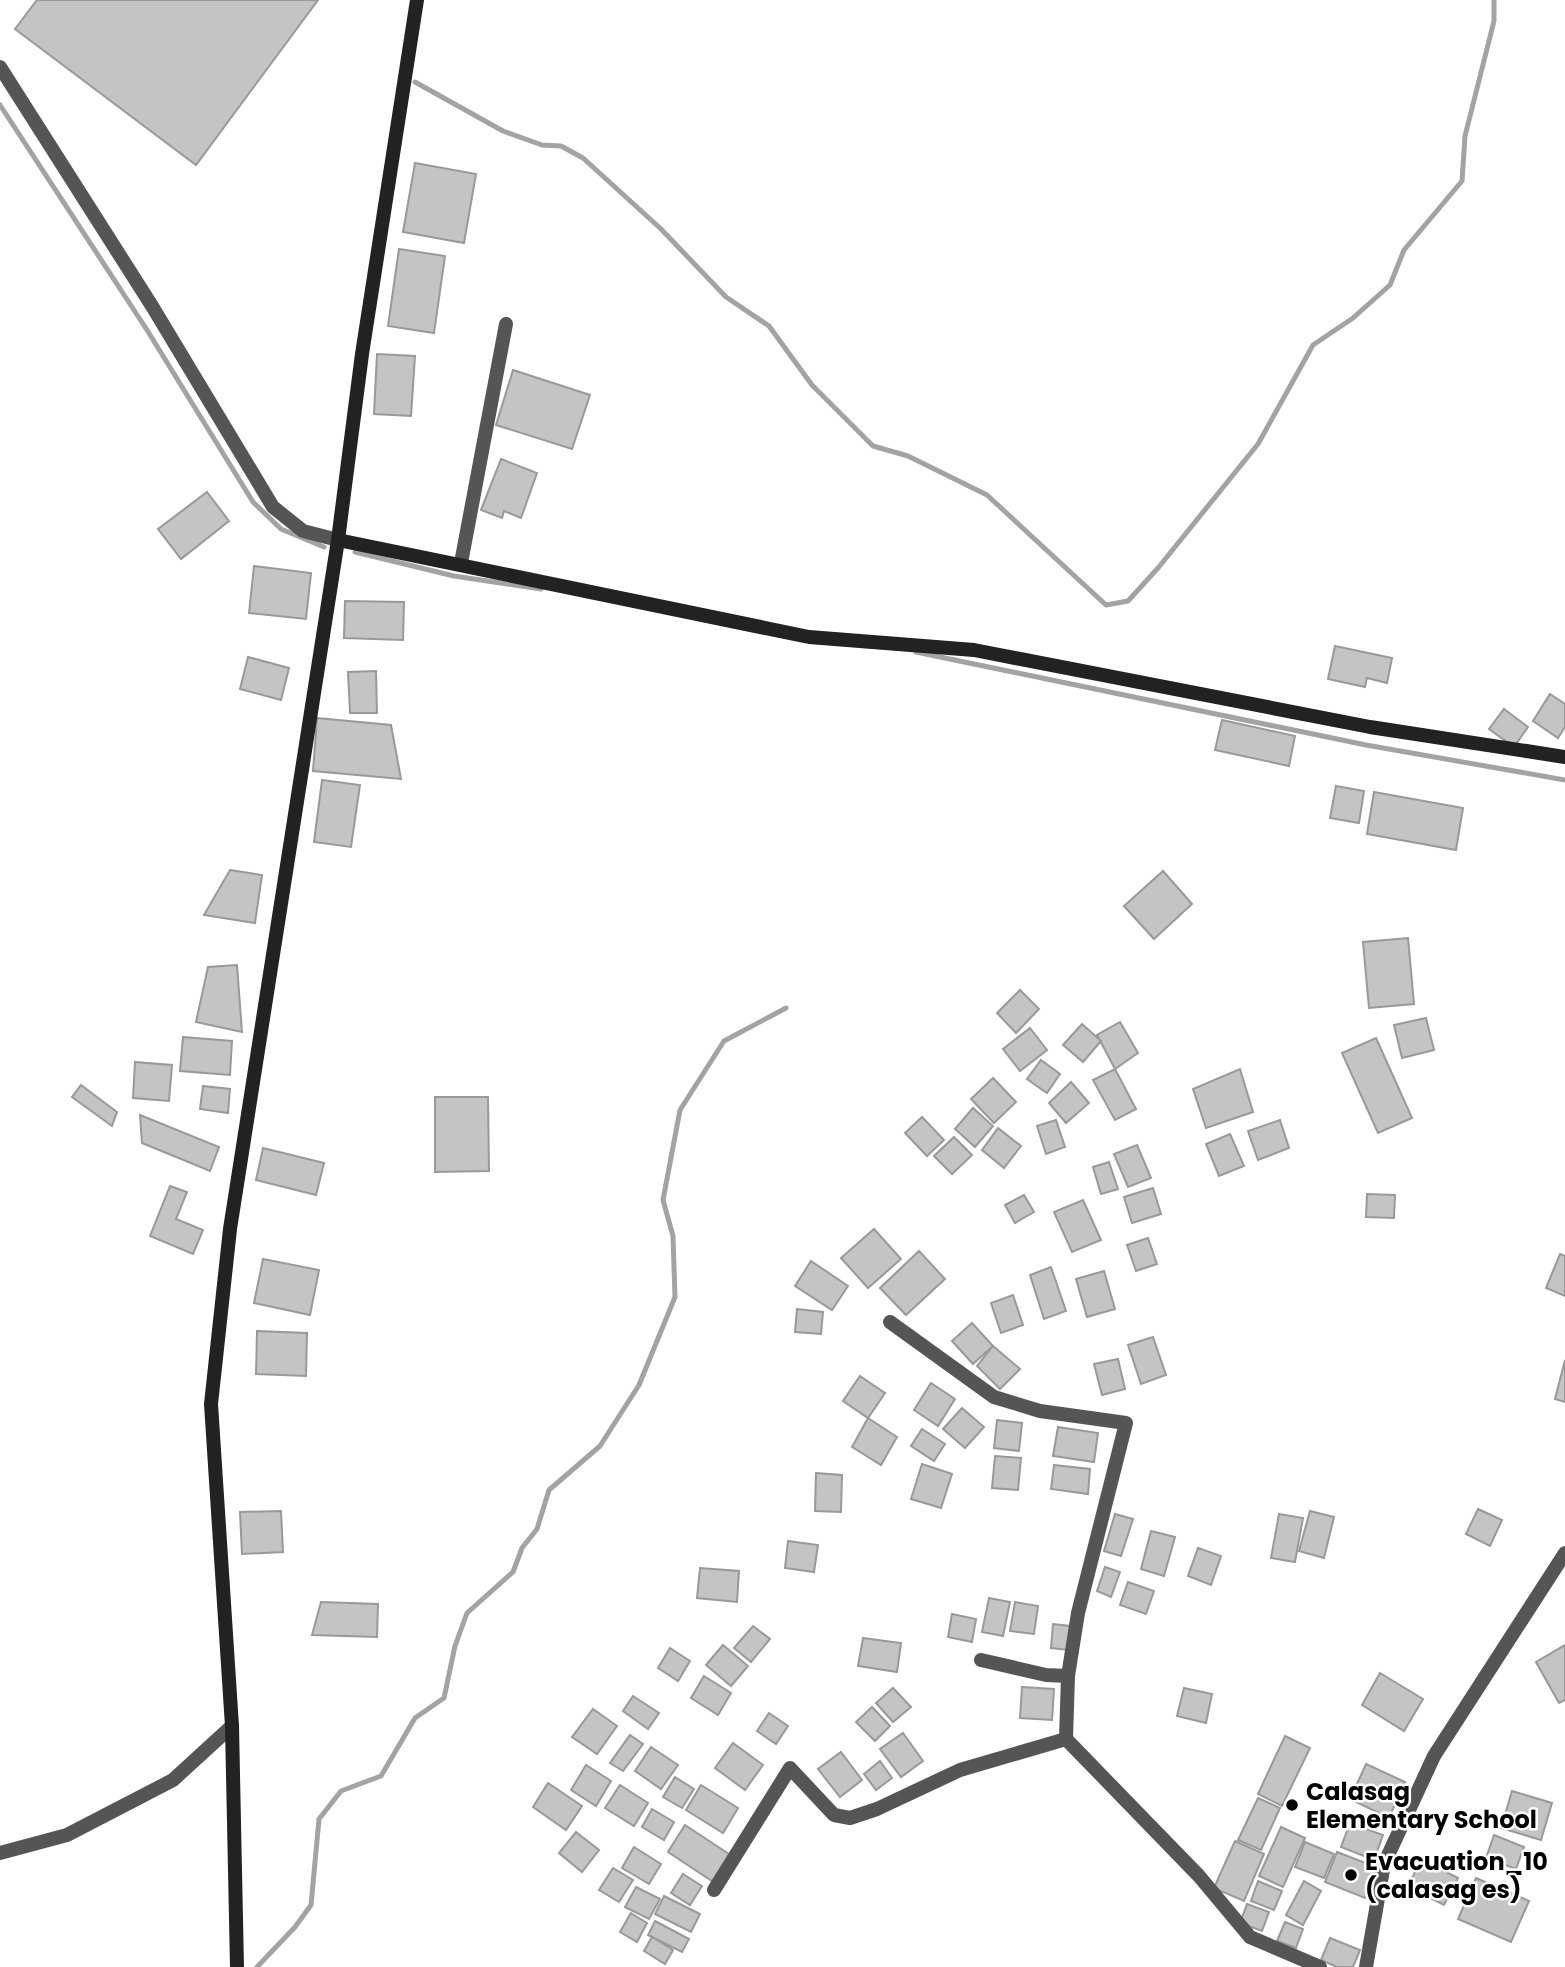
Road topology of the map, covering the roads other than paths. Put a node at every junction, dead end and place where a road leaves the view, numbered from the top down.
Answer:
1 (417, 0) edge
2 (0, 68) edge
3 (506, 324) dead end
4 (338, 540) junction
5 (461, 563) junction
6 (1565, 757) edge
7 (890, 1322) dead end
8 (1565, 1553) edge
9 (981, 1660) dead end
10 (1069, 1676) junction
11 (232, 1726) junction
12 (1066, 1739) junction
13 (0, 1853) edge
14 (714, 1890) dead end
15 (237, 1967) edge
16 (1320, 1967) edge
17 (1366, 1967) edge

1 - 4 street
2 - 4 street
3 - 5 street
4 - 5 street
4 - 11 street
5 - 6 street
7 - 10 street
8 - 17 street
9 - 10 street
10 - 12 street
11 - 13 street
11 - 15 street
12 - 14 street
12 - 16 street

